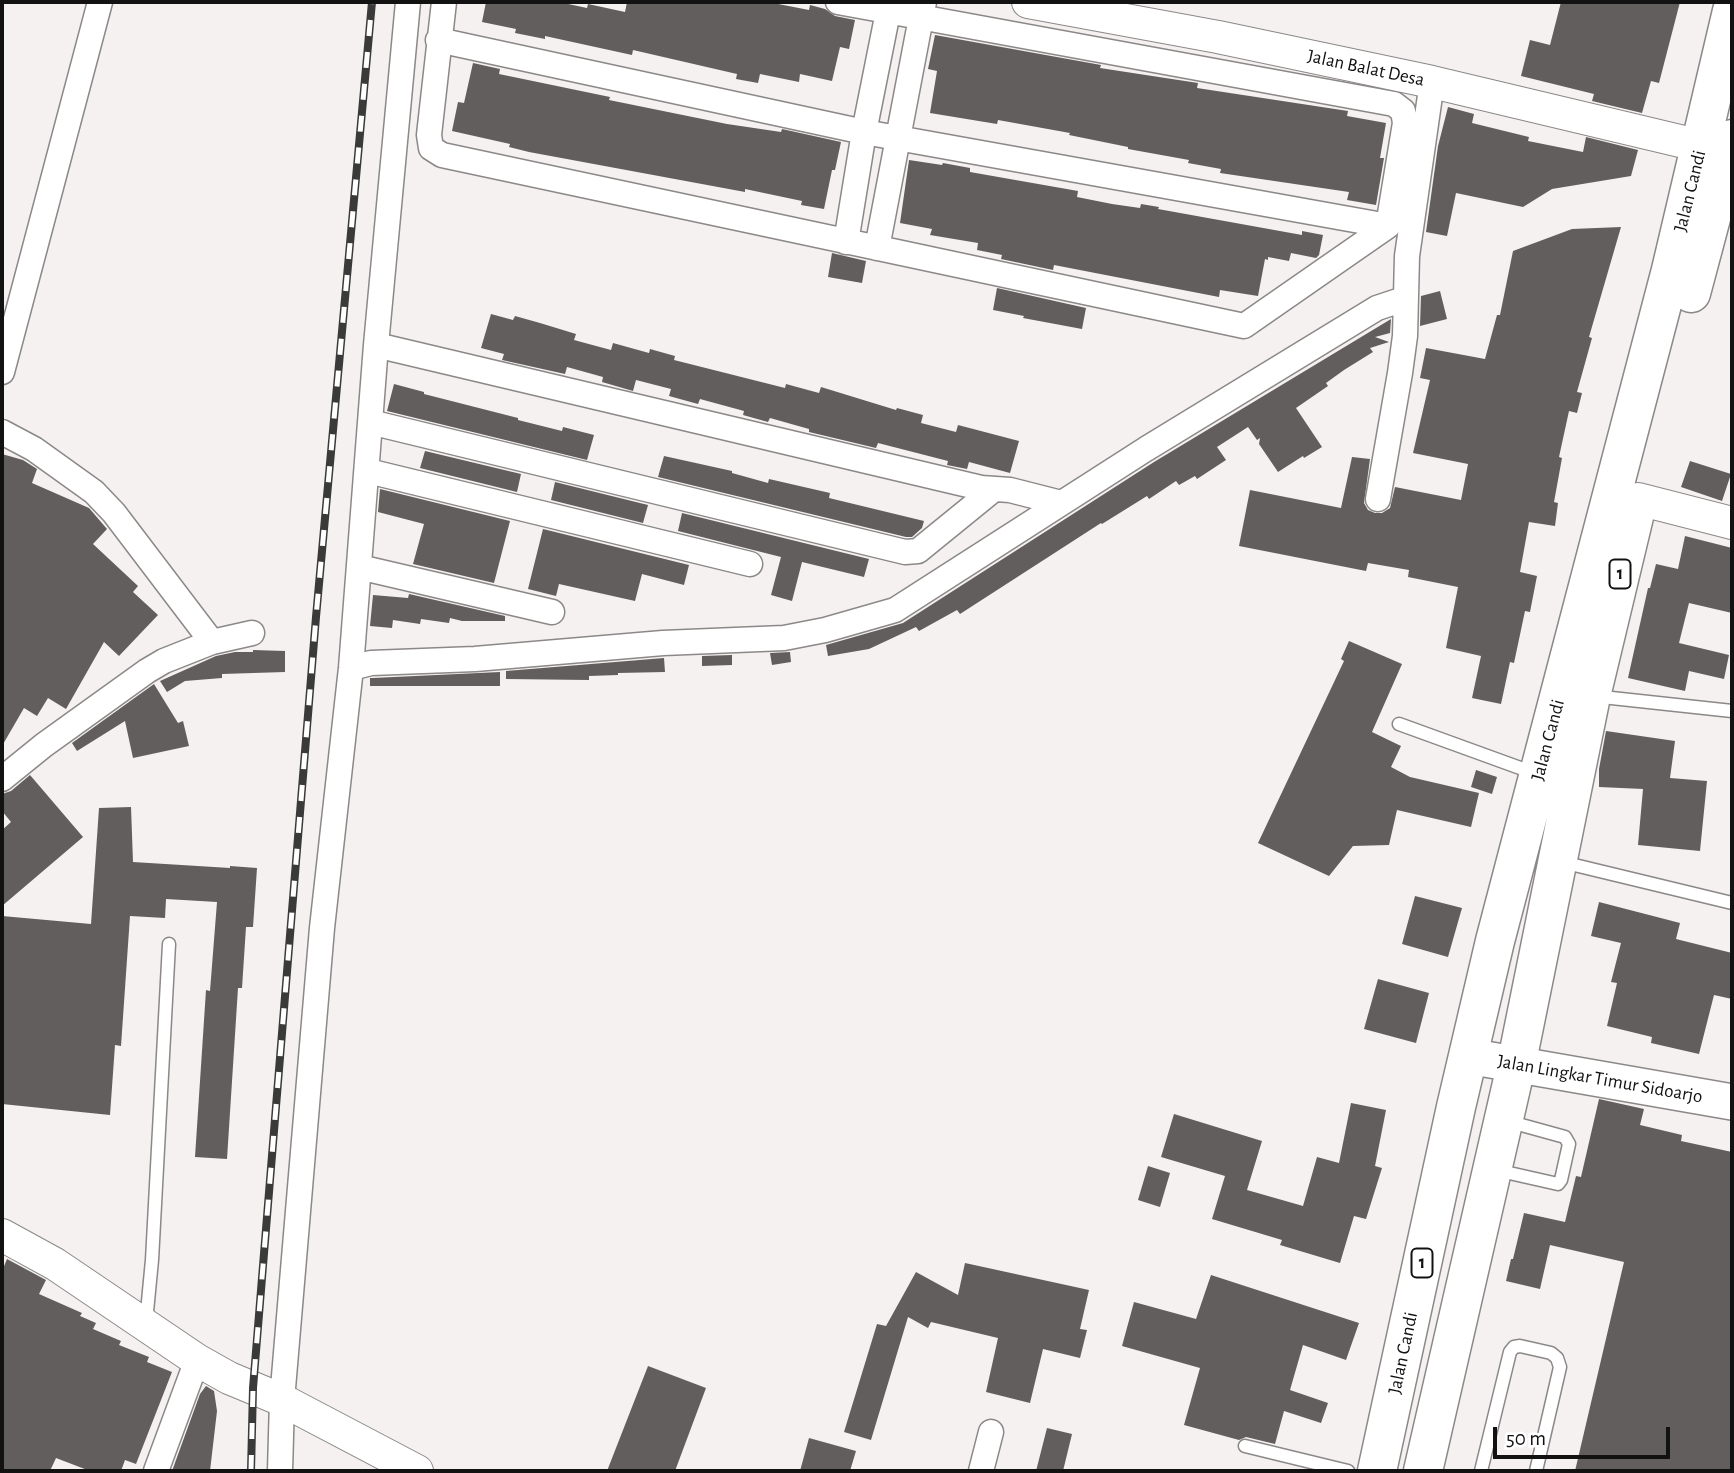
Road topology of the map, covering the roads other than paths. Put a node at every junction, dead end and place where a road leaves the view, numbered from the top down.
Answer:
1 (100, 2) edge
2 (408, 2) edge
3 (444, 2) edge
4 (838, 2) edge
5 (1028, 2) edge
6 (889, 6) edge
7 (922, 9) edge
8 (1732, 11) edge
9 (438, 40) junction
10 (1432, 82) junction
11 (864, 132) junction
12 (899, 137) junction
13 (1716, 143) edge
14 (1723, 206) edge
15 (1388, 226) junction
16 (846, 242) junction
17 (877, 248) junction
18 (1404, 296) junction
19 (376, 345) junction
20 (2, 372) edge
21 (370, 422) junction
22 (2, 432) edge
23 (368, 471) junction
24 (1002, 490) junction
25 (1378, 499) dead end
26 (1638, 499) junction
27 (1051, 500) junction
28 (1732, 523) edge
29 (750, 564) dead end
30 (359, 567) junction
31 (552, 612) dead end
32 (252, 633) dead end
33 (206, 634) junction
34 (352, 665) junction
35 (1591, 696) junction
36 (1732, 711) edge
37 (1399, 724) dead end
38 (1539, 775) junction
39 (2, 779) edge
40 (1559, 861) junction
41 (1732, 903) edge
42 (169, 944) dead end
43 (1468, 1056) junction
44 (1516, 1066) junction
45 (1732, 1102) edge
46 (1504, 1120) junction
47 (1492, 1169) junction
48 (2, 1235) edge
49 (146, 1326) junction
50 (197, 1360) junction
51 (282, 1400) junction
52 (991, 1432) dead end
53 (1245, 1446) dead end
54 (156, 1471) edge
55 (279, 1471) edge
56 (417, 1471) edge
57 (981, 1471) edge
58 (1348, 1471) edge
59 (1377, 1471) edge
60 (1423, 1471) edge
61 (1480, 1471) edge
62 (1536, 1471) edge

1 - 20 street
2 - 19 street
3 - 9 street
4 - 6 street
5 - 10 street, Jalan Balat Desa
6 - 7 street
6 - 11 street
7 - 12 street
7 - 15 street
8 - 13 highway, Jalan Candi / 1
9 - 11 street
9 - 16 street
10 - 13 street, Jalan Balat Desa
10 - 18 street
11 - 12 street
11 - 16 street
12 - 15 street
12 - 17 street
13 - 14 highway, Jalan Candi / 1
13 - 38 highway, Jalan Candi / 1
14 - 26 highway, Jalan Candi / 1
15 - 17 street
16 - 17 street
18 - 25 street
18 - 27 street
19 - 21 street
19 - 24 street
21 - 23 street
21 - 24 street
22 - 33 street
23 - 29 street
23 - 30 street
24 - 27 street
26 - 28 street
26 - 35 highway, Jalan Candi / 1
27 - 34 street
30 - 31 street
30 - 34 street
32 - 33 street
33 - 39 street
34 - 51 street
35 - 36 lane
35 - 40 highway, Jalan Candi / 1
37 - 38 lane
38 - 43 highway, Jalan Candi / 1
40 - 41 lane
40 - 44 highway, Jalan Candi / 1
42 - 49 lane
43 - 44 main road, Jalan Lingkar Timur Sidoarjo
43 - 59 highway, Jalan Candi / 1
44 - 45 main road, Jalan Lingkar Timur Sidoarjo
44 - 46 highway, Jalan Candi / 1
46 - 47 highway, Jalan Candi / 1
46 - 47 lane
47 - 60 highway, Jalan Candi / 1
48 - 49 street
49 - 50 street
50 - 51 street
50 - 54 street
51 - 55 street
51 - 56 street
52 - 57 street
53 - 58 lane
61 - 62 lane

